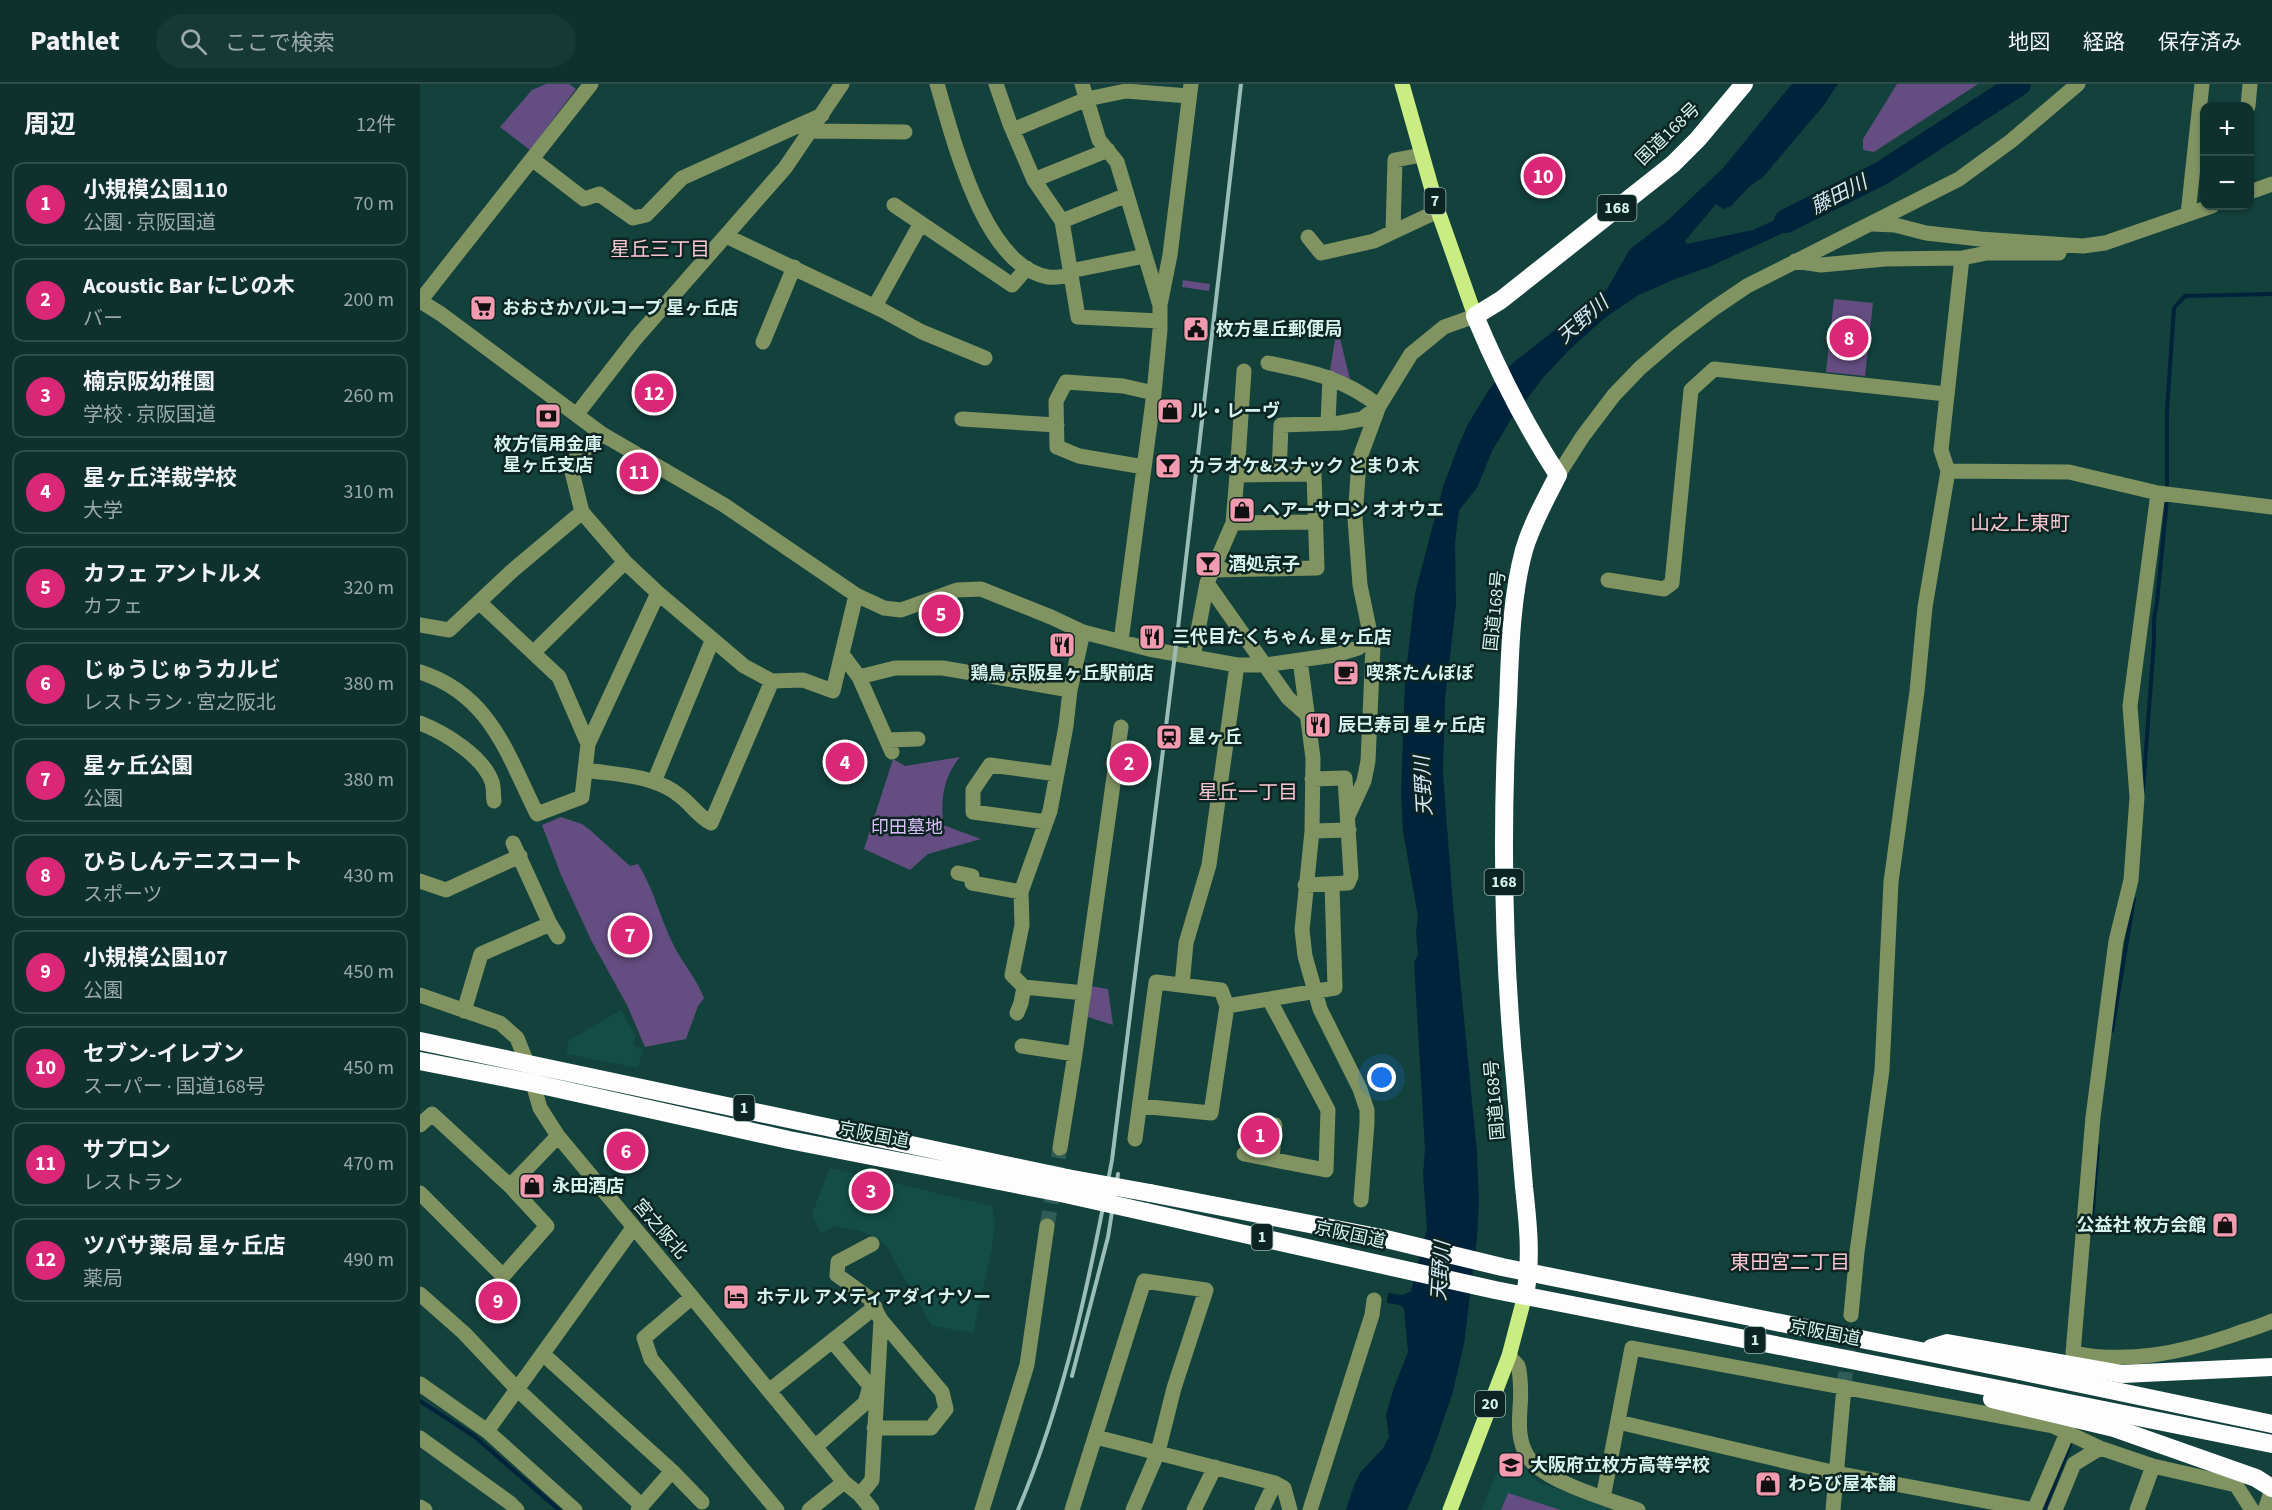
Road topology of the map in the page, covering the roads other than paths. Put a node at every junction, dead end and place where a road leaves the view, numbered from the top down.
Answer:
1 (591, 84) edge
2 (842, 84) edge
3 (937, 84) edge
4 (996, 84) edge
5 (1082, 84) edge
6 (1402, 84) edge
7 (1744, 84) edge
8 (2078, 84) edge
9 (2202, 84) edge
10 (2250, 84) edge
11 (1190, 90) edge
12 (1087, 99) junction
13 (2248, 102) edge
14 (822, 115) junction
15 (1013, 130) junction
16 (812, 131) junction
17 (904, 132) dead end
18 (1107, 150) junction
19 (1422, 154) junction
20 (532, 159) junction
21 (1035, 180) junction
22 (2272, 184) edge
23 (2254, 191) edge
24 (1128, 195) junction
25 (894, 205) dead end
26 (1908, 205) junction
27 (2200, 210) edge
28 (1438, 211) junction
29 (2188, 214) junction
30 (1062, 221) junction
31 (921, 223) junction
32 (1872, 224) junction
33 (1393, 232) junction
34 (1926, 233) junction
35 (726, 236) junction
36 (1308, 237) dead end
37 (2083, 246) junction
38 (1145, 256) junction
39 (1962, 258) junction
40 (1795, 261) junction
41 (794, 267) junction
42 (1027, 268) junction
43 (1071, 273) junction
44 (420, 301) edge
45 (1160, 305) junction
46 (875, 306) junction
47 (1475, 316) junction
48 (1160, 321) junction
49 (763, 342) dead end
50 (985, 358) dead end
51 (1268, 363) dead end
52 (1244, 370) dead end
53 (1330, 378) junction
54 (1154, 393) junction
55 (1946, 394) junction
56 (1379, 406) junction
57 (576, 414) junction
58 (962, 418) dead end
59 (1328, 423) junction
60 (1057, 425) junction
61 (602, 434) junction
62 (1144, 467) junction
63 (1948, 471) junction
64 (1279, 474) junction
65 (1237, 475) junction
66 (1558, 476) junction
67 (2158, 493) junction
68 (2272, 507) edge
69 (582, 512) junction
70 (1233, 522) junction
71 (1316, 522) junction
72 (625, 562) junction
73 (1210, 577) junction
74 (1608, 580) dead end
75 (658, 593) junction
76 (856, 595) junction
77 (479, 602) junction
78 (420, 624) edge
79 (1083, 632) junction
80 (1371, 638) junction
81 (712, 641) junction
82 (1121, 641) junction
83 (533, 653) junction
84 (842, 654) junction
85 (1193, 657) junction
86 (1300, 660) junction
87 (1237, 665) junction
88 (1265, 665) junction
89 (420, 672) edge
90 (859, 677) junction
91 (772, 681) junction
92 (1070, 690) junction
93 (1306, 714) junction
94 (420, 723) edge
95 (1121, 727) dead end
96 (918, 739) dead end
97 (588, 744) junction
98 (586, 770) junction
99 (1057, 774) junction
100 (1312, 779) junction
101 (654, 782) junction
102 (494, 801) dead end
103 (1046, 822) junction
104 (1348, 823) junction
105 (1312, 831) junction
106 (958, 873) dead end
107 (420, 881) edge
108 (1332, 884) junction
109 (1305, 885) junction
110 (1021, 892) junction
111 (1182, 986) junction
112 (1024, 987) junction
113 (1314, 992) junction
114 (1084, 993) junction
115 (420, 995) edge
116 (1269, 999) junction
117 (1227, 1006) junction
118 (464, 1011) junction
119 (1017, 1013) dead end
120 (420, 1041) edge
121 (1022, 1046) dead end
122 (1075, 1054) junction
123 (420, 1061) edge
124 (527, 1063) junction
125 (532, 1083) junction
126 (1140, 1106) junction
127 (420, 1125) edge
128 (1275, 1125) dead end
129 (558, 1136) junction
130 (1135, 1139) dead end
131 (1059, 1148) tunnel mouth
132 (1244, 1154) dead end
133 (1272, 1159) junction
134 (510, 1186) junction
135 (1064, 1186) junction
136 (420, 1193) edge
137 (1361, 1200) dead end
138 (1047, 1226) tunnel mouth
139 (633, 1228) junction
140 (872, 1245) dead end
141 (1529, 1272) junction
142 (420, 1294) edge
143 (1525, 1295) junction
144 (692, 1296) junction
145 (1374, 1300) dead end
146 (878, 1313) junction
147 (1851, 1315) tunnel mouth
148 (2272, 1321) edge
149 (832, 1341) junction
150 (1920, 1351) junction
151 (543, 1354) junction
152 (1509, 1356) junction
153 (1886, 1366) junction
154 (2272, 1367) edge
155 (420, 1384) edge
156 (1844, 1387) junction
157 (518, 1390) junction
158 (769, 1391) junction
159 (1618, 1422) junction
160 (2272, 1424) edge
161 (874, 1428) junction
162 (2068, 1428) junction
163 (487, 1431) junction
164 (1096, 1437) junction
165 (420, 1438) edge
166 (2272, 1444) edge
167 (815, 1447) junction
168 (2100, 1448) junction
169 (1158, 1452) junction
170 (2153, 1466) junction
171 (1215, 1467) junction
172 (672, 1471) junction
173 (1836, 1473) junction
174 (844, 1482) junction
175 (1275, 1483) junction
176 (2272, 1488) edge
177 (860, 1495) junction
178 (1603, 1498) junction
179 (702, 1502) dead end
180 (420, 1507) edge
181 (640, 1508) edge
182 (425, 1510) edge
183 (517, 1510) edge
184 (575, 1510) edge
185 (777, 1510) edge
186 (808, 1510) edge
187 (872, 1510) edge
188 (982, 1510) edge
189 (1072, 1510) edge
190 (1133, 1510) edge
191 (1194, 1510) edge
192 (1262, 1510) edge
193 (1290, 1510) edge
194 (1310, 1510) edge
195 (1450, 1510) edge
196 (1638, 1510) edge
197 (1833, 1510) edge
198 (2034, 1510) edge
199 (2055, 1510) edge
200 (2137, 1510) edge
201 (2252, 1510) edge
202 (2265, 1510) edge

1 - 20 street
2 - 14 street
3 - 42 street
4 - 15 street
5 - 12 street
6 - 19 main road, 7
7 - 47 highway, 国道168号 / 168
8 - 26 street
9 - 29 street
10 - 13 street
11 - 12 street
11 - 45 street
12 - 15 street
12 - 18 street
14 - 16 street
14 - 20 street
15 - 21 street
16 - 17 street
16 - 35 street
18 - 21 street
18 - 24 street
19 - 28 main road, 7
19 - 33 street
20 - 44 street
21 - 30 street
22 - 23 street
24 - 30 street
24 - 38 street
25 - 31 street
26 - 32 street
26 - 34 street
27 - 29 street
28 - 33 street
28 - 47 main road, 7
29 - 37 street
30 - 43 street
31 - 42 street
31 - 46 street
32 - 34 street
32 - 40 street
33 - 36 street
34 - 37 street
35 - 41 street
35 - 57 street
37 - 39 street
38 - 43 street
38 - 45 street
39 - 40 street
39 - 55 street
40 - 66 street
41 - 46 street
41 - 49 street
42 - 43 street
43 - 48 street
44 - 57 street
45 - 48 street
46 - 50 street
47 - 56 street
47 - 66 highway
48 - 54 street
51 - 53 street
52 - 65 street
53 - 56 street
53 - 59 street
54 - 60 street
54 - 62 street
55 - 63 street
55 - 74 street
56 - 59 street
56 - 80 street
57 - 61 street
58 - 60 street
59 - 64 street
60 - 62 street
61 - 69 street
61 - 76 street
62 - 82 street
63 - 67 street
63 - 147 street
64 - 65 street
64 - 71 street
65 - 70 street
66 - 141 highway, 国道168号 / 168
67 - 68 street
67 - 148 street
69 - 72 street
69 - 77 street
70 - 71 street
70 - 73 street
71 - 73 street
72 - 75 street
72 - 83 street
73 - 85 street
73 - 88 street
75 - 81 street
75 - 97 street
76 - 79 street
76 - 84 street
77 - 78 street
77 - 83 street
79 - 82 street
79 - 92 street
80 - 86 street
80 - 104 street
81 - 91 street
81 - 101 street
82 - 85 street
83 - 97 street
84 - 90 street
84 - 91 street
85 - 87 street
86 - 88 street
86 - 93 street
87 - 88 street
87 - 111 street
88 - 93 street
89 - 98 street
90 - 92 street
90 - 96 street
91 - 101 street
92 - 99 street
93 - 100 street
94 - 102 street
95 - 114 street
97 - 98 street
98 - 101 street
99 - 103 street
99 - 103 street
100 - 104 street
100 - 105 street
103 - 110 street
104 - 105 street
104 - 108 street
105 - 109 street
106 - 110 street
107 - 118 street
108 - 109 street
108 - 113 street
109 - 113 street
110 - 112 street
111 - 117 street
111 - 126 street
112 - 114 street
112 - 119 street
113 - 116 street
113 - 137 street
114 - 122 street
115 - 118 street, 宮之阪北
116 - 117 street
116 - 133 street
117 - 126 street
118 - 124 street, 宮之阪北
120 - 124 highway, 京阪国道 / 1
121 - 122 street
122 - 131 street
123 - 125 highway, 京阪国道 / 1
124 - 125 street, 宮之阪北
124 - 135 highway, 京阪国道 / 1
125 - 129 street, 宮之阪北
125 - 135 highway, 京阪国道 / 1
126 - 130 street
127 - 134 street
128 - 133 street
129 - 134 street
129 - 139 street, 宮之阪北
132 - 133 street
134 - 136 street
135 - 141 highway, 京阪国道 / 1, bridge
135 - 143 highway, 京阪国道 / 1, bridge
138 - 188 street
139 - 144 street, 宮之阪北
139 - 151 street
140 - 146 street
141 - 143 highway, 国道168号 / 168
141 - 150 highway, 京阪国道 / 1
142 - 157 street
143 - 152 main road, 20
143 - 153 highway, 京阪国道 / 1
144 - 158 street, 宮之阪北
144 - 185 street
145 - 194 street
146 - 149 street
146 - 161 street
146 - 161 street
149 - 158 street
149 - 167 street
150 - 154 highway, 1
150 - 160 highway, 京阪国道 / 1, bridge
151 - 157 street
151 - 172 street
152 - 178 street
152 - 195 main road, 20
153 - 166 highway, 京阪国道 / 1, bridge
153 - 176 highway
155 - 163 street
156 - 159 street
156 - 162 street
156 - 173 street
157 - 163 street
157 - 181 street
158 - 167 street, 宮之阪北
159 - 173 street
159 - 178 street
161 - 177 street
162 - 168 street
162 - 198 street
163 - 184 street
164 - 169 street
164 - 169 street
164 - 189 street
165 - 183 street
167 - 174 street, 宮之阪北
168 - 170 street
168 - 199 street
169 - 171 street
169 - 190 street
170 - 200 street
170 - 201 street
171 - 175 street
171 - 191 street
172 - 179 street
172 - 181 street
173 - 197 street
173 - 198 street
174 - 177 street, 宮之阪北
174 - 186 street
175 - 192 street
175 - 193 street
176 - 202 street
177 - 187 street, 宮之阪北
178 - 196 street
180 - 182 street

